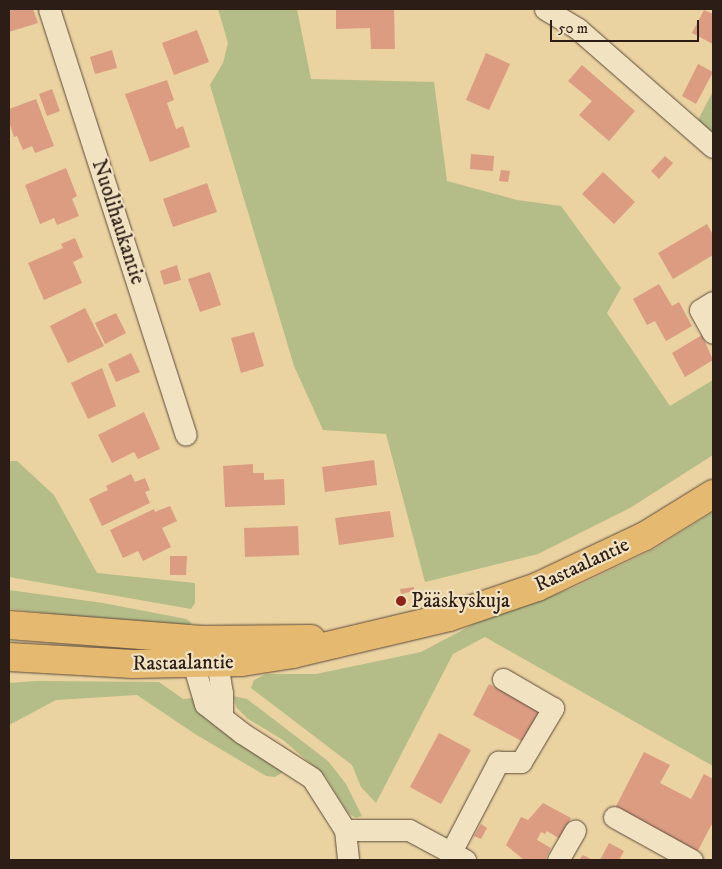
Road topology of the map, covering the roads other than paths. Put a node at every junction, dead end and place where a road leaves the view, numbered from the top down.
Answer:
1 (49, 9) edge
2 (545, 9) edge
3 (713, 147) edge
4 (713, 302) edge
5 (713, 333) edge
6 (186, 435) dead end
7 (713, 494) edge
8 (9, 625) edge
9 (204, 655) junction
10 (9, 658) edge
11 (503, 679) dead end
12 (614, 817) dead end
13 (344, 830) junction
14 (575, 830) dead end
15 (458, 856) edge
16 (348, 860) edge
17 (558, 860) edge
18 (692, 860) edge

1 - 6 street, Nuolihaukantie
2 - 3 street
4 - 5 street
7 - 9 main road, Rastaalantie
8 - 9 main road, Rastaalantie
9 - 10 main road, Rastaalantie
9 - 13 street
11 - 15 street
12 - 18 street
13 - 15 street
13 - 16 street
14 - 17 street

